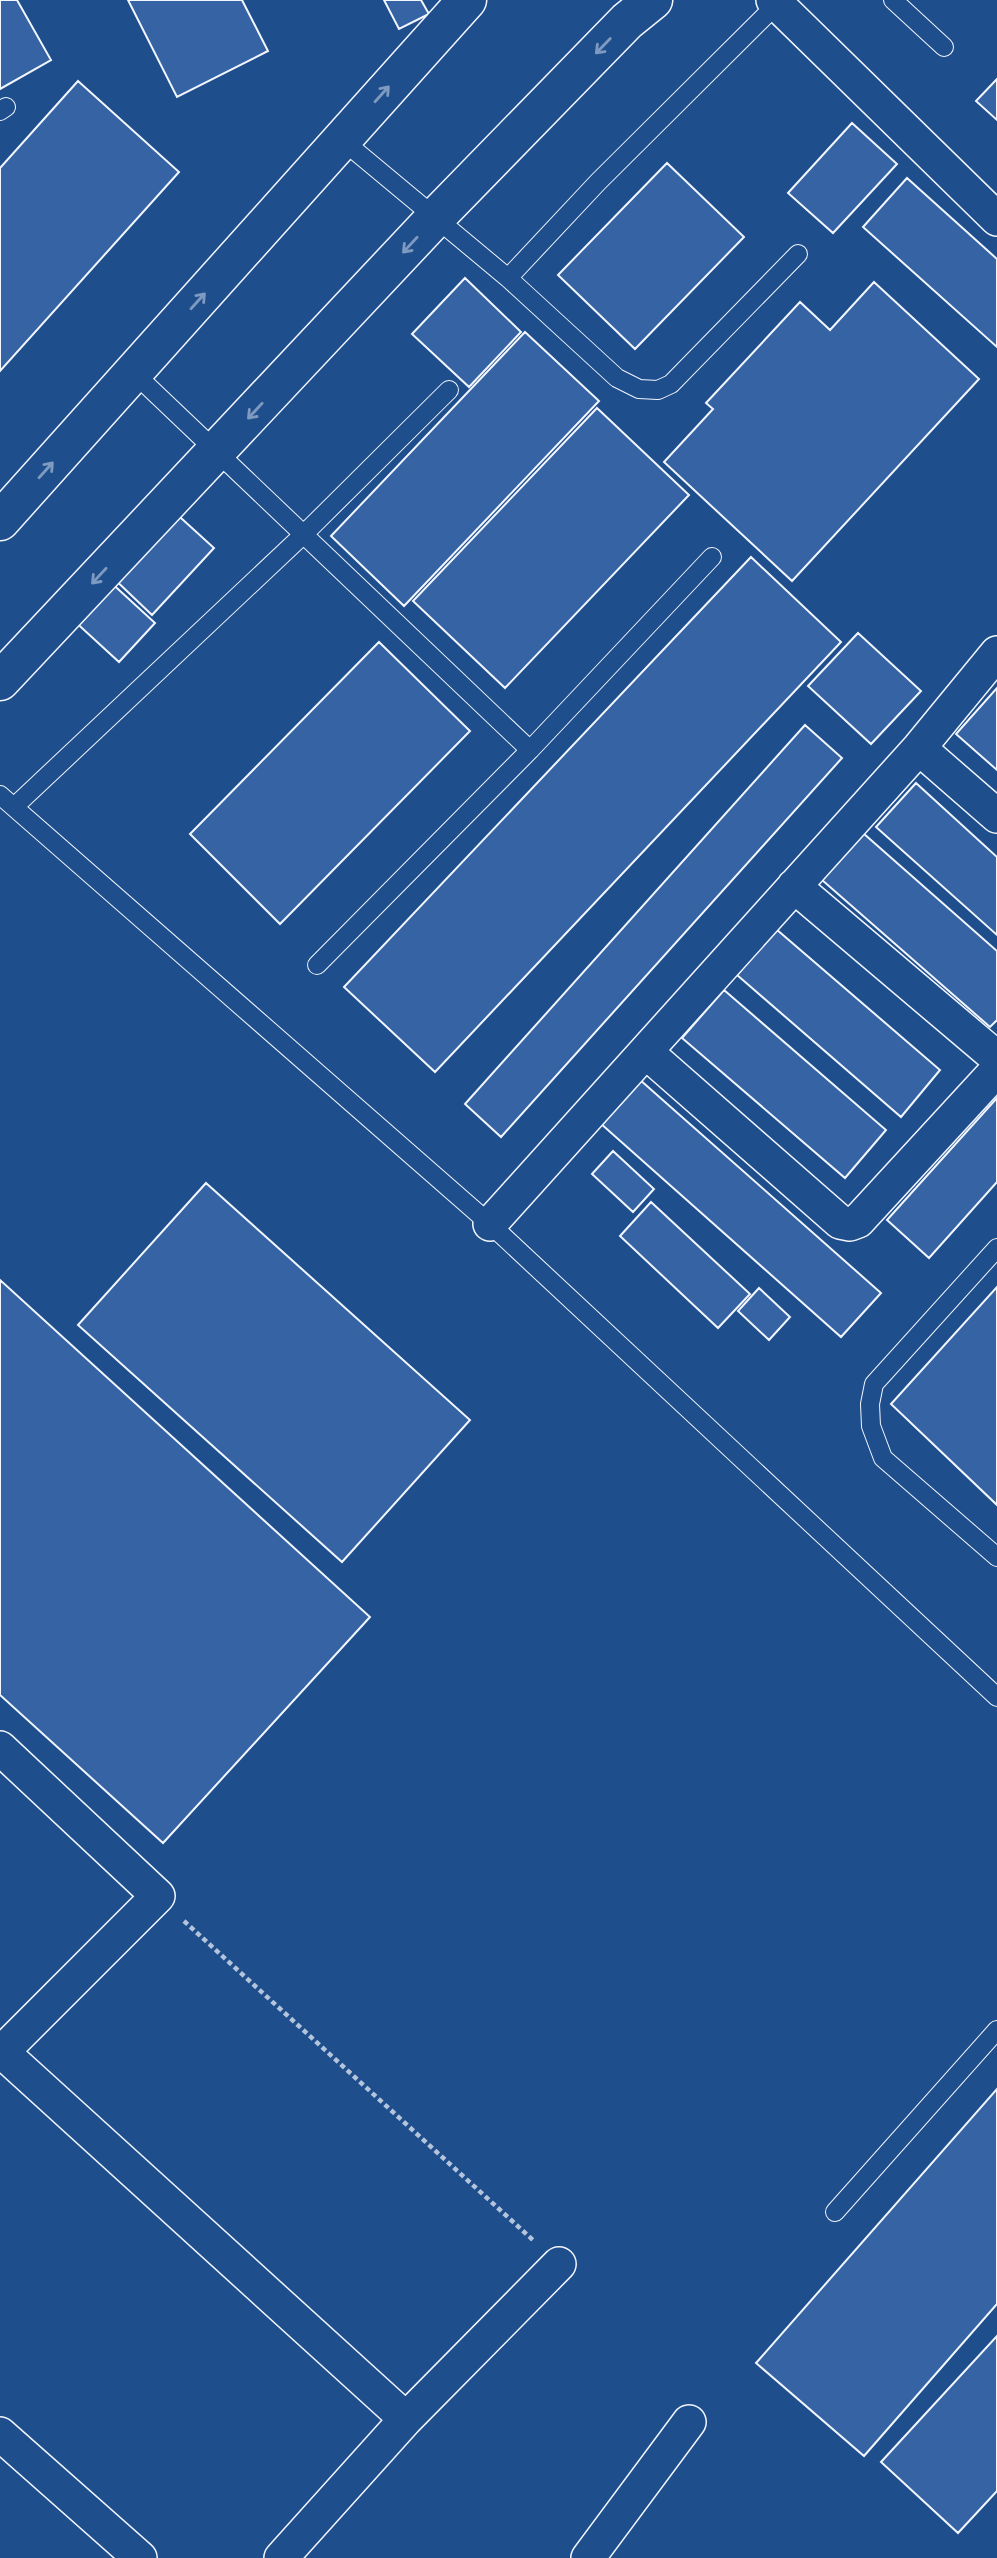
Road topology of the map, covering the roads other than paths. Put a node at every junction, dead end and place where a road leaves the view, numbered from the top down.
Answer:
1 (467, 0) edge
2 (653, 0) edge
3 (893, 0) edge
4 (775, 2) edge
5 (944, 47) dead end
6 (341, 139) junction
7 (436, 218) junction
8 (997, 219) edge
9 (798, 254) dead end
10 (508, 278) junction
11 (134, 373) junction
12 (449, 390) dead end
13 (218, 451) junction
14 (0, 520) edge
15 (305, 533) junction
16 (712, 557) dead end
17 (997, 653) edge
18 (0, 681) edge
19 (919, 748) junction
20 (530, 750) junction
21 (7, 801) edge
22 (997, 816) edge
23 (794, 886) junction
24 (317, 965) dead end
25 (646, 1052) junction
26 (997, 1058) edge
27 (997, 1070) edge
28 (490, 1224) junction
29 (997, 1248) edge
30 (997, 1557) edge
31 (997, 1697) edge
32 (0, 1748) edge
33 (997, 2031) edge
34 (1, 2052) edge
35 (835, 2212) dead end
36 (559, 2264) road end
37 (406, 2419) junction
38 (689, 2422) dead end
39 (0, 2434) edge
40 (140, 2558) edge
41 (281, 2558) edge
42 (588, 2558) edge

6 -> 1 street
2 -> 7 street
3 - 5 lane
4 - 8 street
4 - 10 lane
6 - 7 lane
11 -> 6 street
7 - 10 lane
7 -> 13 street
9 - 10 lane
11 - 13 lane
14 -> 11 street
12 - 15 lane
13 - 15 lane
13 -> 18 street
15 - 20 lane
15 - 21 lane
16 - 20 lane
17 - 19 street
19 - 22 street
19 - 23 street
20 - 24 lane
21 - 28 lane
23 - 25 street
23 - 26 street
25 - 27 street
25 - 28 street
28 - 31 lane
29 - 30 lane
32 - 34 street
33 - 35 lane
34 - 37 street
36 - 37 street
37 - 41 street
38 - 42 street
39 - 40 street

